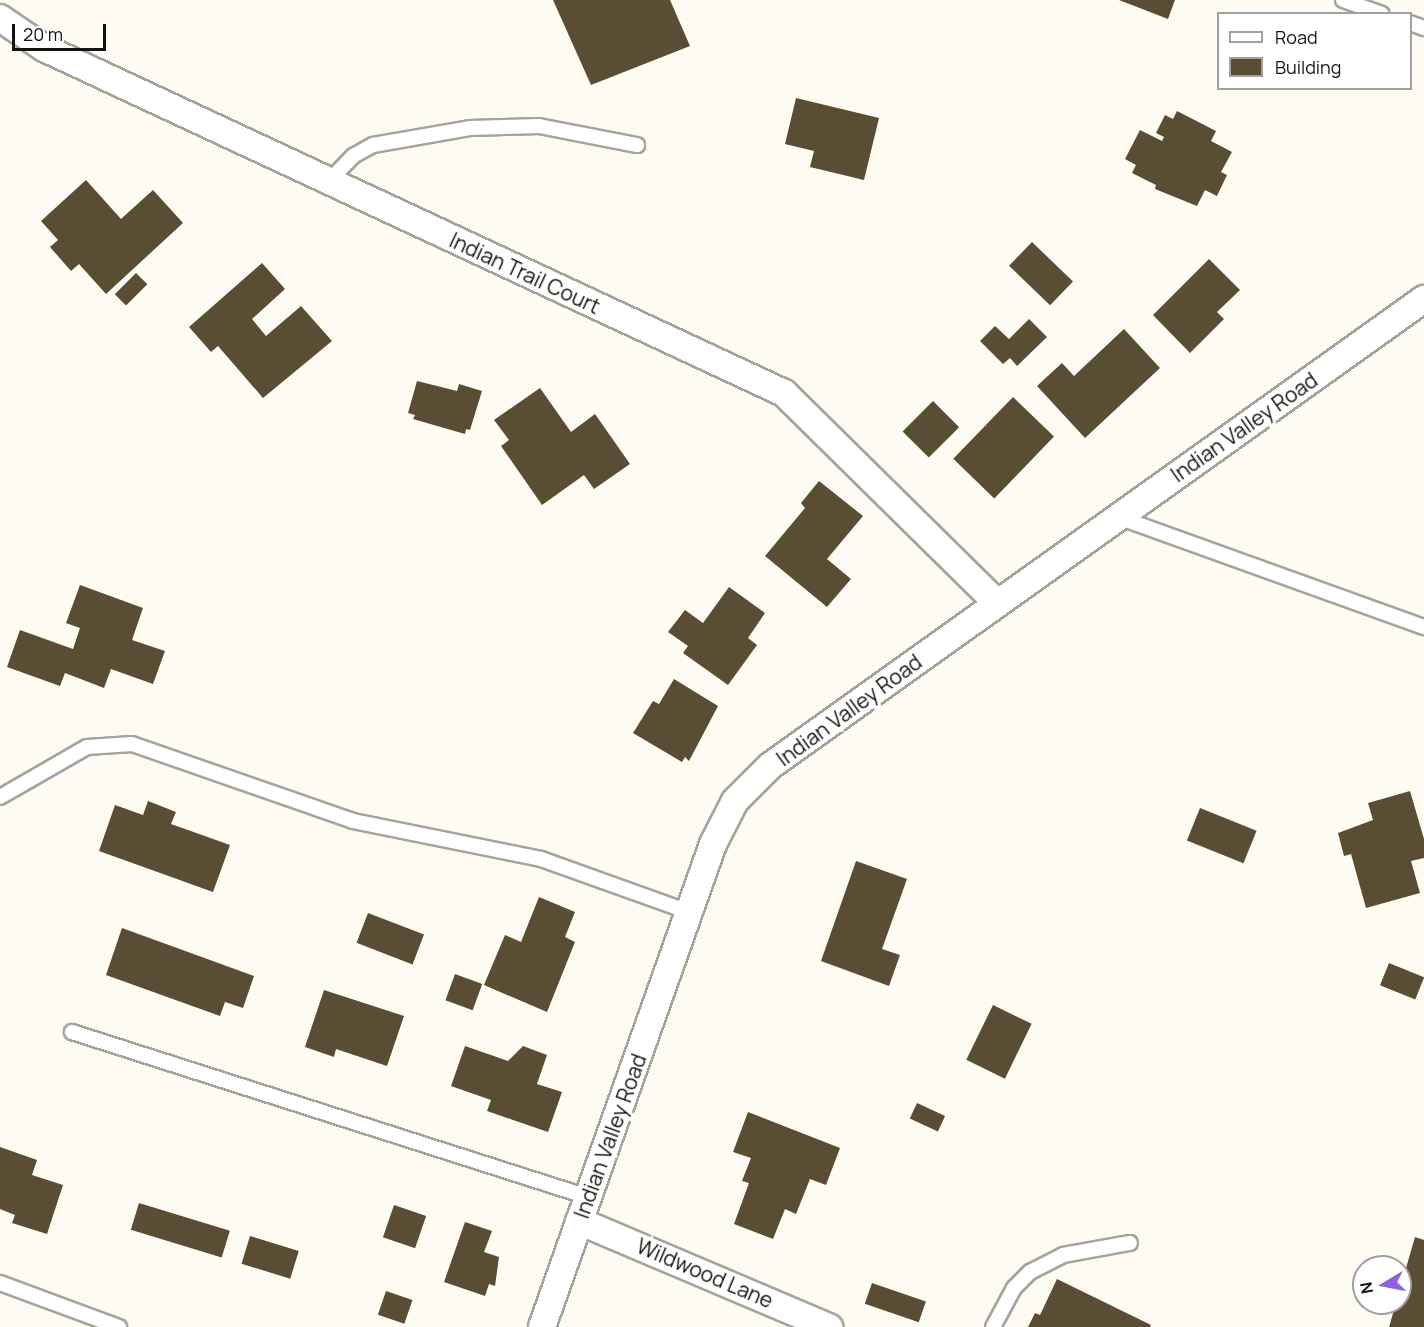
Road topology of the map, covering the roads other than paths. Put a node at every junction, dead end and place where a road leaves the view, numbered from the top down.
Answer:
1 (1343, 0) edge
2 (1376, 12) edge
3 (0, 18) edge
4 (637, 145) dead end
5 (329, 181) junction
6 (1424, 299) edge
7 (1118, 517) junction
8 (997, 603) junction
9 (1424, 627) edge
10 (0, 797) edge
11 (689, 912) junction
12 (72, 1032) dead end
13 (588, 1197) junction
14 (579, 1221) junction
15 (1130, 1243) dead end
16 (0, 1283) edge
17 (118, 1327) edge
18 (542, 1327) edge
19 (829, 1327) edge
20 (993, 1327) edge

1 - 2 lane
3 - 5 street, Indian Trail Court
4 - 5 lane
5 - 8 street, Indian Trail Court
6 - 7 street, Indian Valley Road
7 - 8 street, Indian Valley Road
7 - 9 lane
8 - 11 street, Indian Valley Road
10 - 11 lane
11 - 13 street, Indian Valley Road
12 - 13 lane
13 - 14 street, Indian Valley Road
14 - 18 street, Indian Valley Road
14 - 19 street, Wildwood Lane
15 - 20 lane
16 - 17 lane

